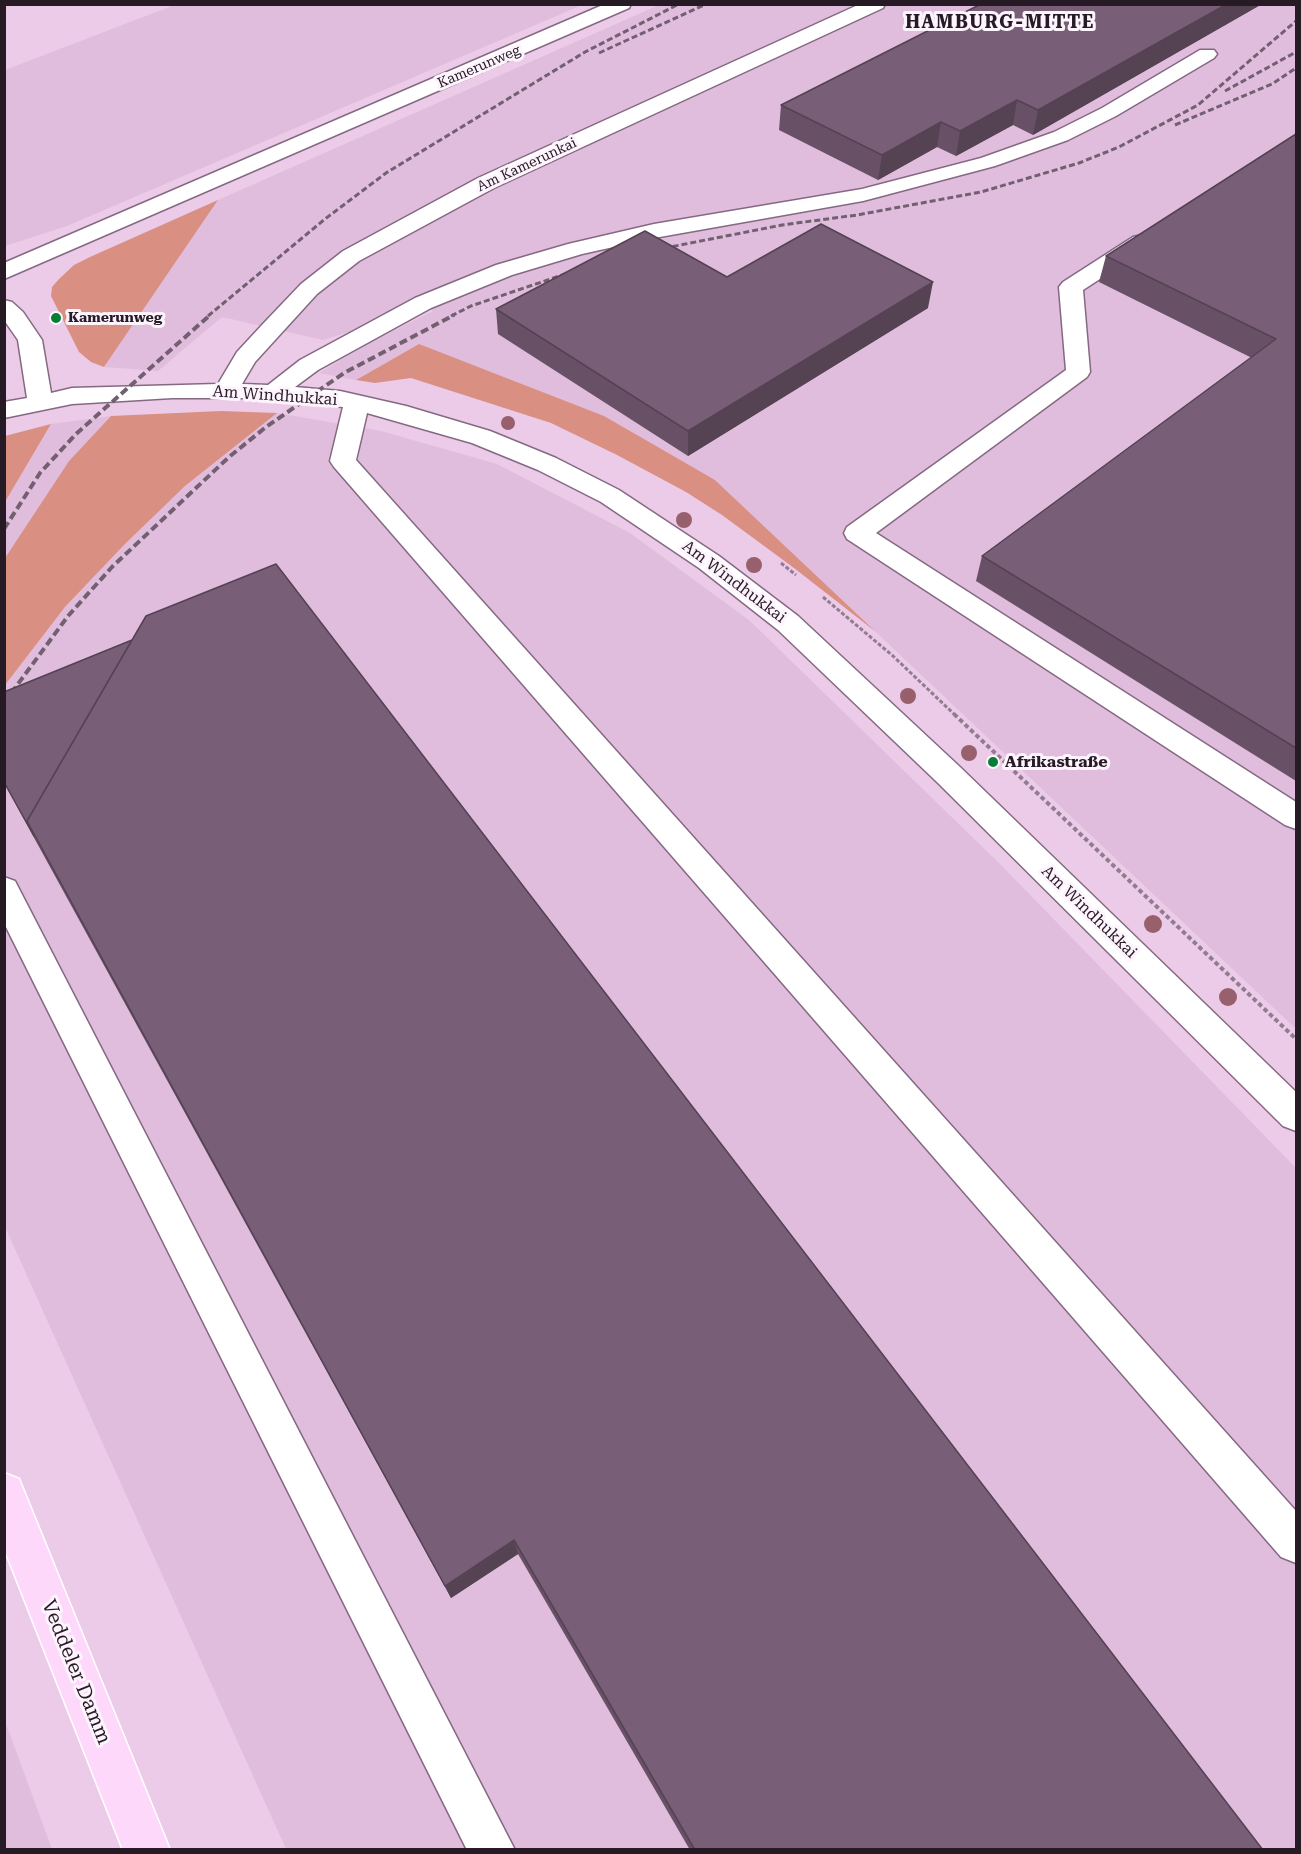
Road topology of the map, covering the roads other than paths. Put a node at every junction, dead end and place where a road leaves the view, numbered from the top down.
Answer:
1 (622, 4) edge
2 (876, 4) edge
3 (1207, 54) dead end
4 (1023, 130) edge
5 (946, 151) edge
6 (934, 178) junction
7 (863, 195) junction
8 (1159, 230) edge
9 (4, 272) edge
10 (4, 307) edge
11 (228, 390) junction
12 (273, 393) junction
13 (40, 402) junction
14 (357, 403) junction
15 (4, 410) edge
16 (1296, 817) edge
17 (4, 890) edge
18 (1296, 1116) edge
19 (4, 1494) edge
20 (1296, 1542) edge
21 (147, 1850) edge
22 (492, 1850) edge

1 - 9 street, Kamerunweg
2 - 11 street, Am Kamerunkai
3 - 6 street
4 - 6 street
5 - 7 street
6 - 7 street
7 - 12 street
8 - 16 street
10 - 13 street
11 - 12 street, Am Windhukkai
11 - 13 street, Am Windhukkai
12 - 14 street, Am Windhukkai
13 - 15 street, Am Windhukkai
14 - 18 street, Am Windhukkai
14 - 20 street
17 - 22 street
19 - 21 main road, Veddeler Damm

